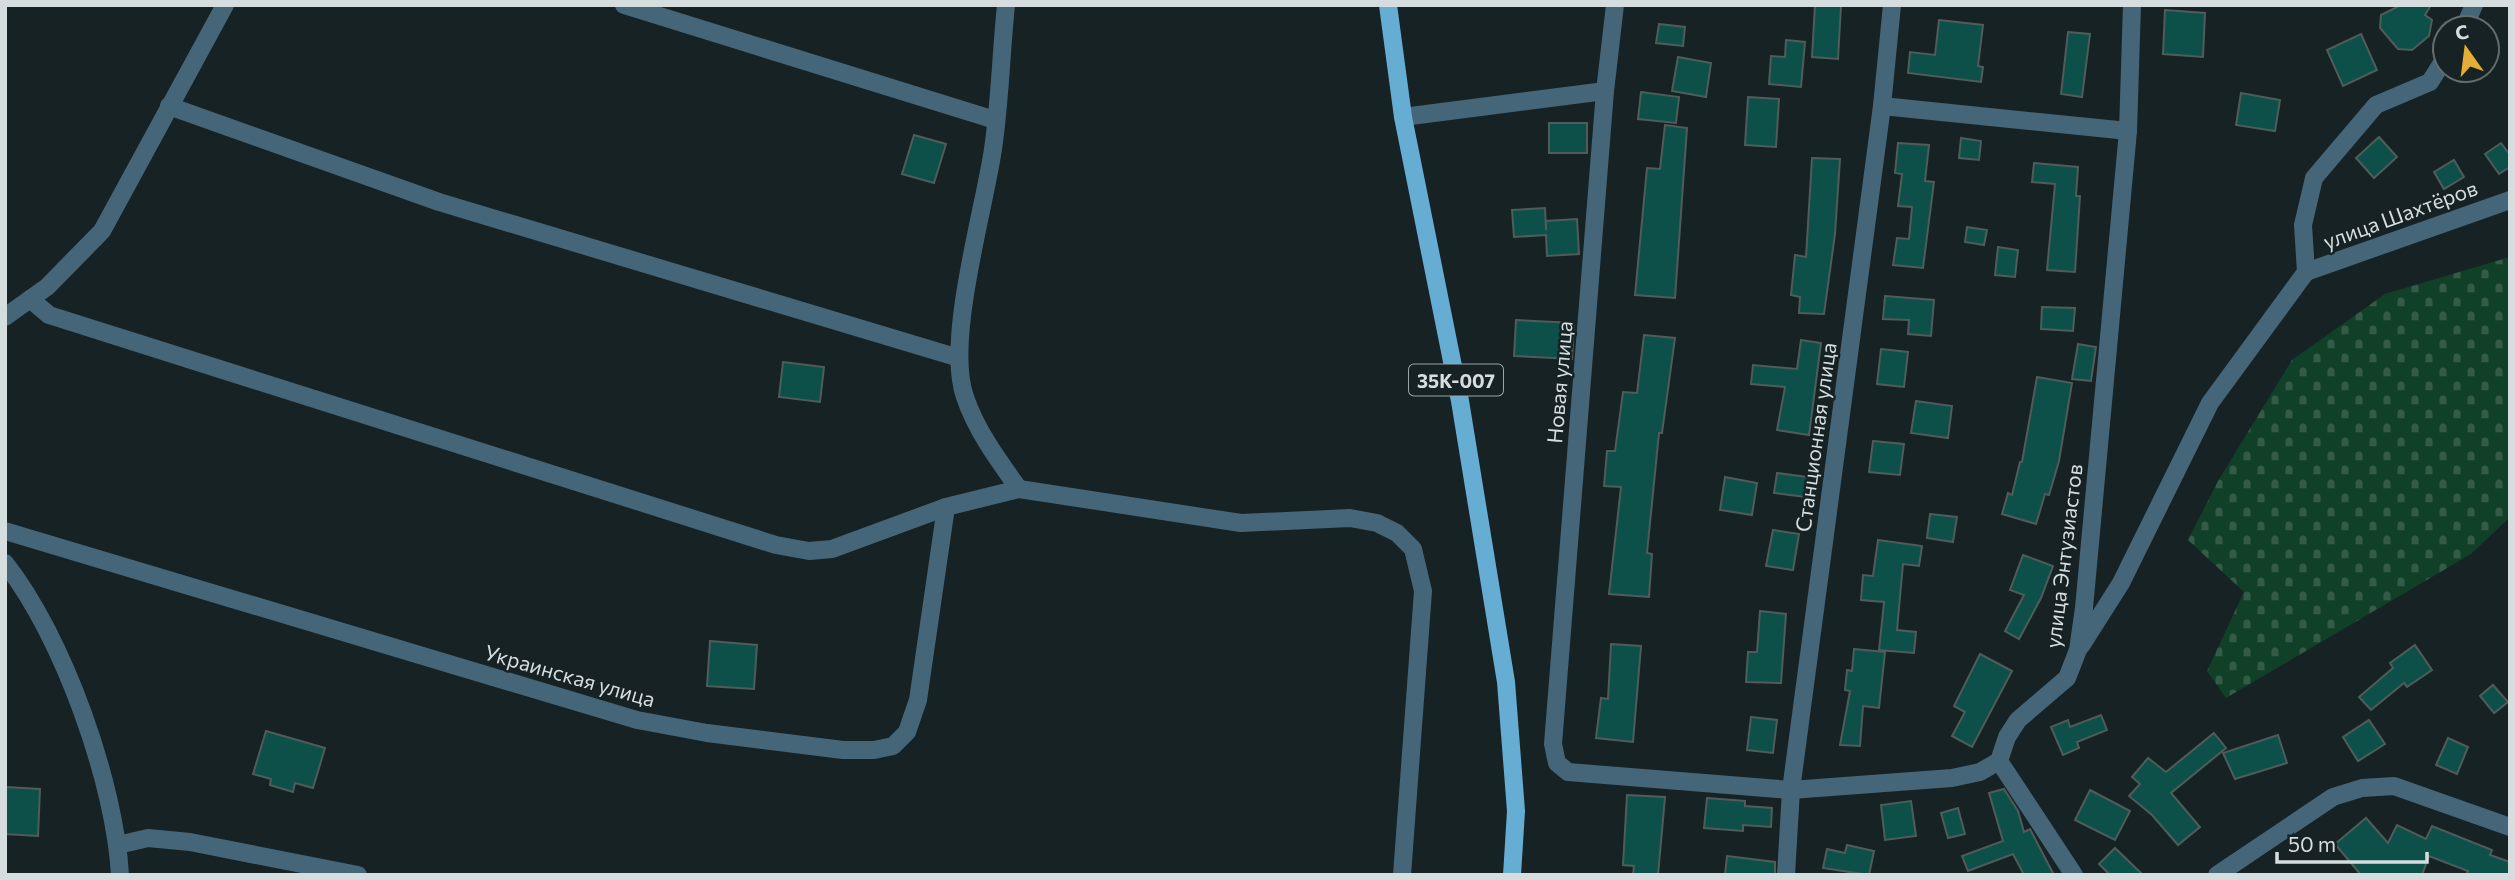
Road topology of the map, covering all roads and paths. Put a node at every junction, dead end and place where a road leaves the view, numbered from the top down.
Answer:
1 (225, 5) edge
2 (624, 5) edge
3 (1006, 5) edge
4 (1388, 5) edge
5 (1615, 5) edge
6 (1892, 5) edge
7 (2132, 5) edge
8 (2431, 80) edge
9 (1605, 91) junction
10 (169, 106) junction
11 (1882, 106) junction
12 (1403, 117) junction
13 (995, 120) junction
14 (2128, 131) junction
15 (2510, 200) edge
16 (2306, 272) junction
17 (30, 299) junction
18 (5, 317) edge
19 (959, 358) junction
20 (1019, 489) junction
21 (946, 507) junction
22 (5, 531) edge
23 (5, 563) edge
24 (2078, 650) junction
25 (1999, 761) junction
26 (1791, 790) junction
27 (2510, 827) edge
28 (118, 845) junction
29 (120, 875) edge
30 (358, 875) edge
31 (1402, 875) edge
32 (1513, 875) edge
33 (1786, 875) edge
34 (2074, 875) edge
35 (2217, 875) edge

1 - 10 street
2 - 13 street
3 - 13 street
4 - 12 main road, 35К-007
5 - 9 street, Новая улица
6 - 11 street, Станционная улица
7 - 14 street, улица Энтузиастов
8 - 16 street
9 - 12 street
9 - 26 street, Новая улица
10 - 17 street
10 - 19 street
11 - 14 street
11 - 26 street, Станционная улица
12 - 32 main road, 35К-007
13 - 19 street
14 - 24 street, улица Энтузиастов
15 - 16 street, улица Шахтёров
16 - 24 street
17 - 18 street
17 - 21 street
19 - 20 street
20 - 21 street
20 - 31 street
21 - 22 street, Украинская улица
23 - 28 street
24 - 25 street, улица Энтузиастов
25 - 26 street
25 - 34 street
26 - 33 street, Станционная улица
27 - 35 street
28 - 29 street
28 - 30 street

